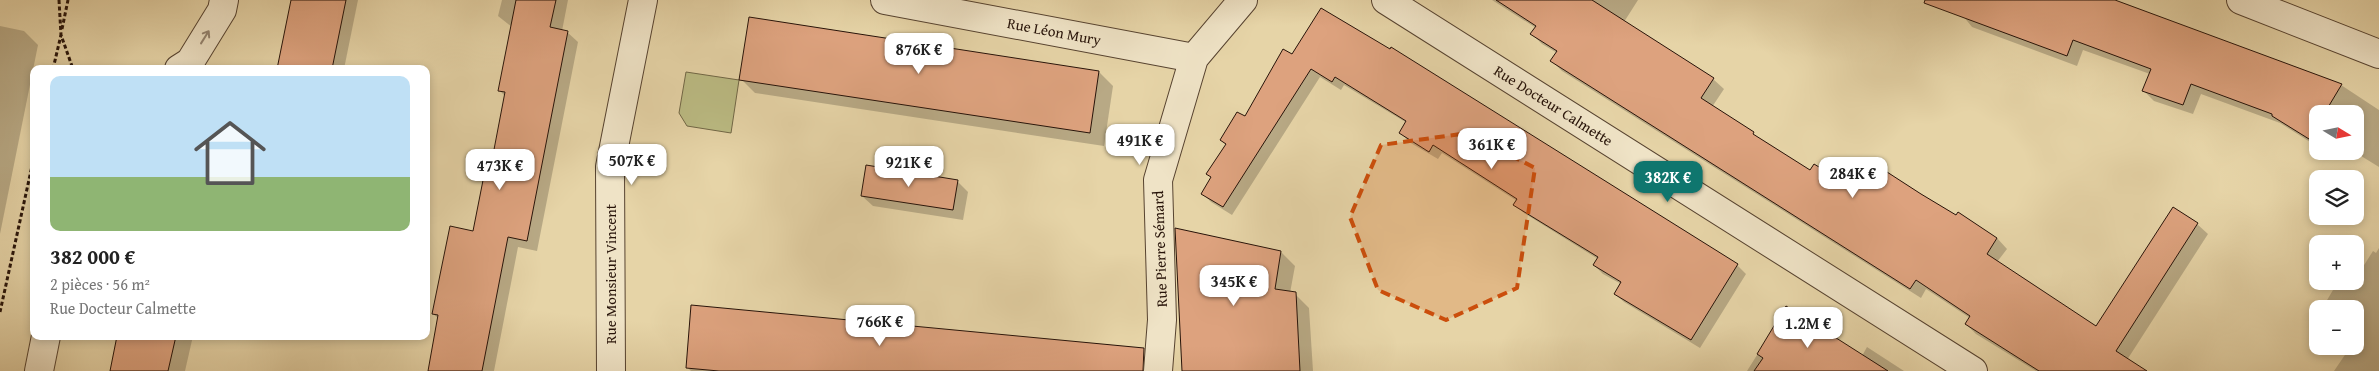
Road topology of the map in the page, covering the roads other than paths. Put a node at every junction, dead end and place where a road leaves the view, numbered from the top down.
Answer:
1 (224, 0) edge
2 (643, 0) edge
3 (885, 0) edge
4 (1243, 0) edge
5 (1386, 0) edge
6 (2241, 0) edge
7 (2379, 54) edge
8 (1194, 58) junction
9 (185, 65) edge
10 (45, 340) edge
11 (38, 371) edge
12 (611, 371) edge
13 (1158, 371) edge
14 (1973, 371) edge

9 -> 1 street
2 - 12 street, Rue Monsieur Vincent
3 - 8 street, Rue Léon Mury
4 - 8 street, Rue Pierre Sémard
5 - 14 street, Rue Docteur Calmette
6 - 7 street
8 - 13 street, Rue Pierre Sémard
10 - 11 street

